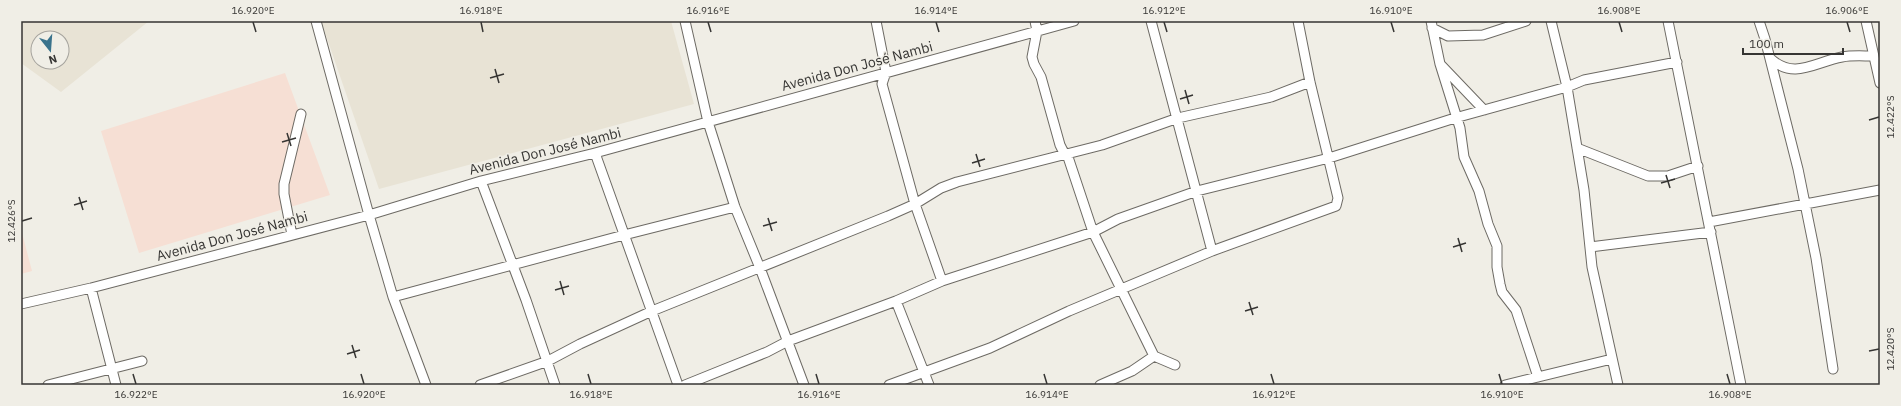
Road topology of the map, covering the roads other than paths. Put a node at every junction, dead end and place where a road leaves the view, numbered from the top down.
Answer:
1 (316, 21) edge
2 (685, 21) edge
3 (876, 21) edge
4 (1035, 21) edge
5 (1074, 21) edge
6 (1151, 21) edge
7 (1298, 21) edge
8 (1526, 21) edge
9 (1551, 21) edge
10 (1668, 21) edge
11 (1759, 21) edge
12 (1866, 21) edge
13 (1431, 25) edge
14 (1037, 31) junction
15 (1448, 36) junction
16 (1437, 47) junction
17 (1873, 56) junction
18 (1771, 59) junction
19 (1677, 62) junction
20 (1440, 64) junction
21 (1878, 67) edge
22 (886, 72) junction
23 (1310, 82) junction
24 (1880, 83) edge
25 (1567, 87) junction
26 (1484, 110) junction
27 (301, 114) dead end
28 (1178, 118) junction
29 (1456, 118) junction
30 (708, 122) junction
31 (1577, 148) junction
32 (594, 154) junction
33 (1067, 154) junction
34 (1329, 158) junction
35 (1698, 166) junction
36 (481, 181) junction
37 (1880, 190) edge
38 (1197, 191) junction
39 (915, 204) junction
40 (1804, 204) junction
41 (735, 207) junction
42 (368, 215) junction
43 (1709, 222) junction
44 (1093, 232) junction
45 (1711, 232) junction
46 (292, 235) junction
47 (624, 235) junction
48 (1590, 247) junction
49 (1212, 251) junction
50 (512, 265) junction
51 (760, 268) junction
52 (942, 281) junction
53 (91, 288) junction
54 (1122, 289) junction
55 (393, 298) junction
56 (896, 301) junction
57 (21, 304) edge
58 (652, 312) junction
59 (788, 341) junction
60 (1154, 356) junction
61 (1612, 359) junction
62 (142, 361) dead end
63 (548, 361) junction
64 (1174, 365) dead end
65 (112, 369) junction
66 (1833, 369) dead end
67 (924, 372) junction
68 (1538, 377) junction
69 (48, 385) edge
70 (116, 385) edge
71 (426, 385) edge
72 (480, 385) edge
73 (555, 385) edge
74 (678, 385) edge
75 (685, 385) edge
76 (804, 385) edge
77 (889, 385) edge
78 (929, 385) edge
79 (1100, 385) edge
80 (1505, 385) edge
81 (1618, 385) edge
82 (1741, 385) edge

1 - 42 street
2 - 30 street
3 - 22 street
4 - 14 street
5 - 14 street, Avenida Don José Nambi
6 - 28 street
7 - 23 street
8 - 15 street
9 - 25 street
10 - 19 street
11 - 18 street
12 - 17 street
13 - 15 street
13 - 16 street
14 - 22 street, Avenida Don José Nambi
14 - 33 street
15 - 16 street
16 - 20 street
17 - 18 street
17 - 21 street
18 - 40 street
19 - 25 street
19 - 35 street
20 - 26 street
20 - 29 street
21 - 24 street
22 - 30 street, Avenida Don José Nambi
22 - 39 street
23 - 28 street
23 - 34 street
25 - 26 street
25 - 31 street
26 - 29 street
27 - 46 street
28 - 33 street
28 - 38 street
29 - 34 street
29 - 68 street
30 - 32 street, Avenida Don José Nambi
30 - 41 street
31 - 35 street
31 - 48 street
32 - 36 street, Avenida Don José Nambi
32 - 47 street
33 - 39 street
33 - 44 street
34 - 38 street
34 - 49 street
35 - 43 street
36 - 42 street, Avenida Don José Nambi
36 - 50 street
37 - 40 street
38 - 44 street
38 - 49 street
39 - 51 street
39 - 52 street
40 - 43 street
40 - 66 street
41 - 47 street
41 - 51 street
42 - 46 street, Avenida Don José Nambi
42 - 55 street
43 - 45 street
44 - 52 street
44 - 54 street
45 - 48 street
45 - 82 street
46 - 53 street, Avenida Don José Nambi
47 - 50 street
47 - 58 street
48 - 61 street
49 - 54 street
50 - 55 street
50 - 63 street
51 - 58 street
51 - 59 street
52 - 56 street
53 - 57 street, Avenida Don José Nambi
53 - 65 street
54 - 60 street
54 - 67 street
55 - 71 street
56 - 59 street
56 - 67 street
58 - 63 street
58 - 74 street
59 - 75 street
59 - 76 street
60 - 64 street
60 - 79 street
61 - 68 street
61 - 81 street
62 - 65 street
63 - 72 street
63 - 73 street
65 - 69 street
65 - 70 street
67 - 77 street
67 - 78 street
68 - 80 street

